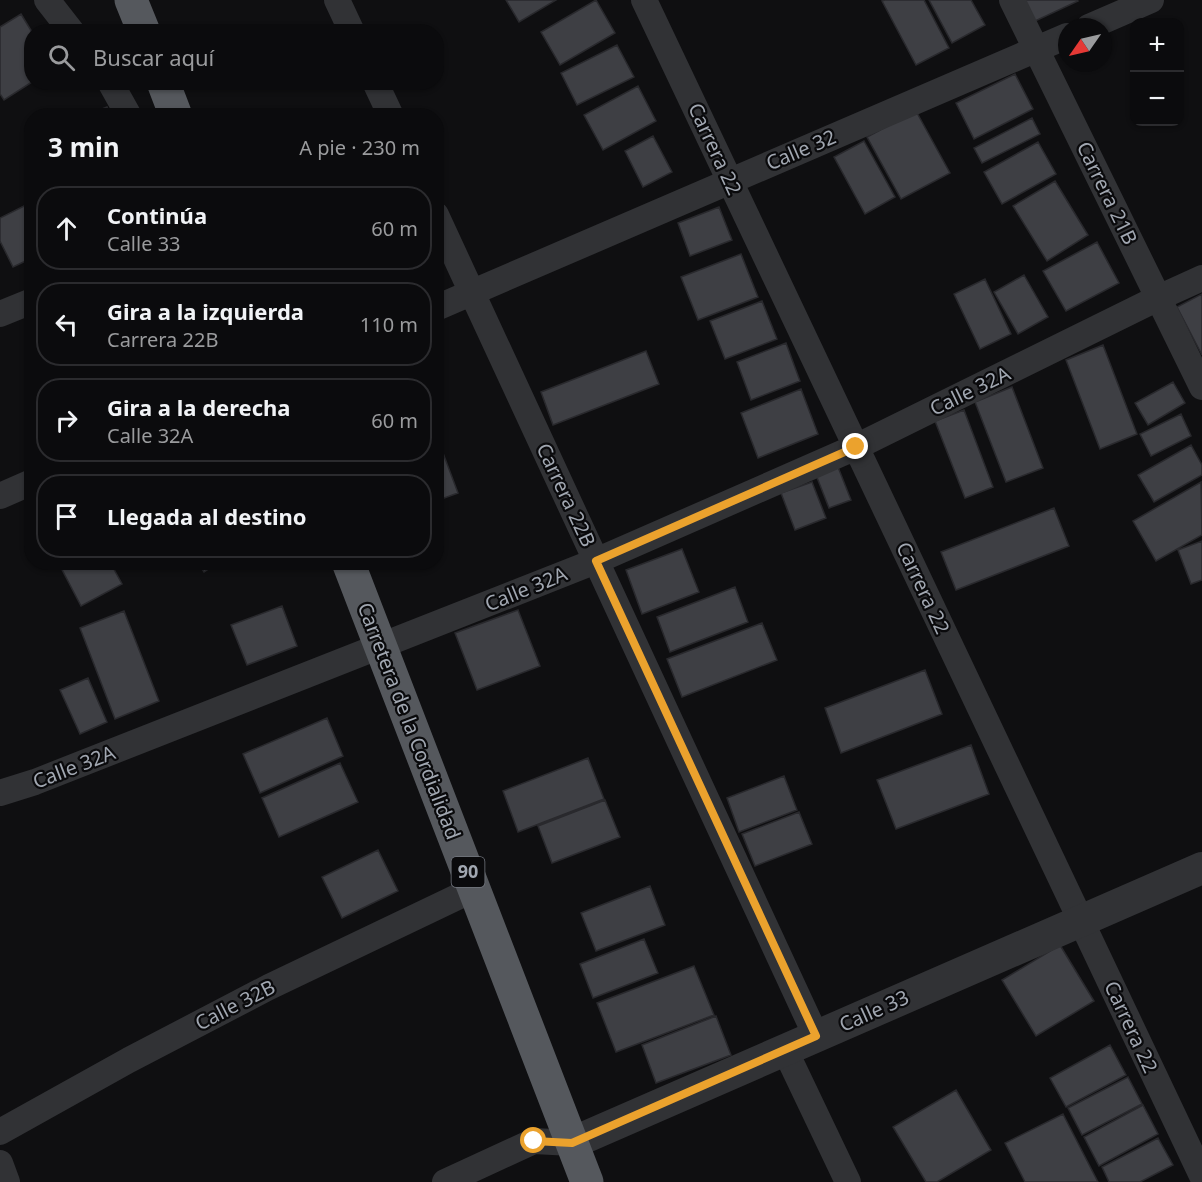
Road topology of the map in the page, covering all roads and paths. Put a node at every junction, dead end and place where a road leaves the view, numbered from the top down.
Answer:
1 (47, 0) edge
2 (131, 0) edge
3 (337, 0) edge
4 (644, 0) edge
5 (1012, 0) edge
6 (1151, 0) edge
7 (1110, 18) edge
8 (66, 24) edge
9 (141, 24) edge
10 (348, 24) edge
11 (1058, 40) edge
12 (1037, 49) junction
13 (114, 90) edge
14 (166, 90) edge
15 (379, 90) edge
16 (125, 108) edge
17 (173, 108) edge
18 (387, 108) edge
19 (730, 181) junction
20 (444, 231) edge
21 (1202, 278) edge
22 (472, 292) junction
23 (1158, 298) junction
24 (24, 304) edge
25 (444, 304) edge
26 (0, 314) edge
27 (1202, 387) edge
28 (856, 447) junction
29 (24, 486) edge
30 (0, 496) edge
31 (596, 561) junction
32 (351, 570) edge
33 (381, 647) junction
34 (0, 793) edge
35 (1202, 868) edge
36 (474, 889) junction
37 (1081, 921) junction
38 (816, 1036) junction
39 (786, 1050) junction
40 (0, 1132) edge
41 (572, 1143) junction
42 (0, 1163) edge
43 (1202, 1176) edge
44 (7, 1182) edge
45 (445, 1182) edge
46 (587, 1182) edge
47 (848, 1182) edge

1 - 8 street
2 - 9 highway
3 - 10 street
4 - 19 street, Carrera 22
5 - 12 street, Carrera 21B
6 - 7 street
11 - 12 street, Calle 32
12 - 19 street, Calle 32
12 - 23 street, Carrera 21B
13 - 16 street
14 - 17 highway
15 - 18 street
19 - 22 street, Calle 32
19 - 28 street, Carrera 22
20 - 22 street, Carrera 22B
21 - 23 street, Calle 32A
22 - 25 street, Calle 32
22 - 31 street, Carrera 22B
23 - 27 street, Carrera 21B
23 - 28 street, Calle 32A
24 - 26 street
28 - 31 street, Calle 32A
28 - 37 street, Carrera 22
29 - 30 street
31 - 33 street, Calle 32A
31 - 38 street, Carrera 22B
32 - 33 highway, Carretera de la Cordialidad / 90
33 - 34 street, Calle 32A
33 - 36 highway, Carretera de la Cordialidad / 90
35 - 37 street, Calle 33
36 - 40 street, Calle 32B
36 - 41 highway, Carretera de la Cordialidad / 90
37 - 38 street, Calle 33
37 - 43 street, Carrera 22
38 - 39 street, Calle 33
39 - 41 street, Calle 33
39 - 47 street
41 - 45 street, Calle 33
41 - 46 highway, Carretera de la Cordialidad / 90
42 - 44 street

